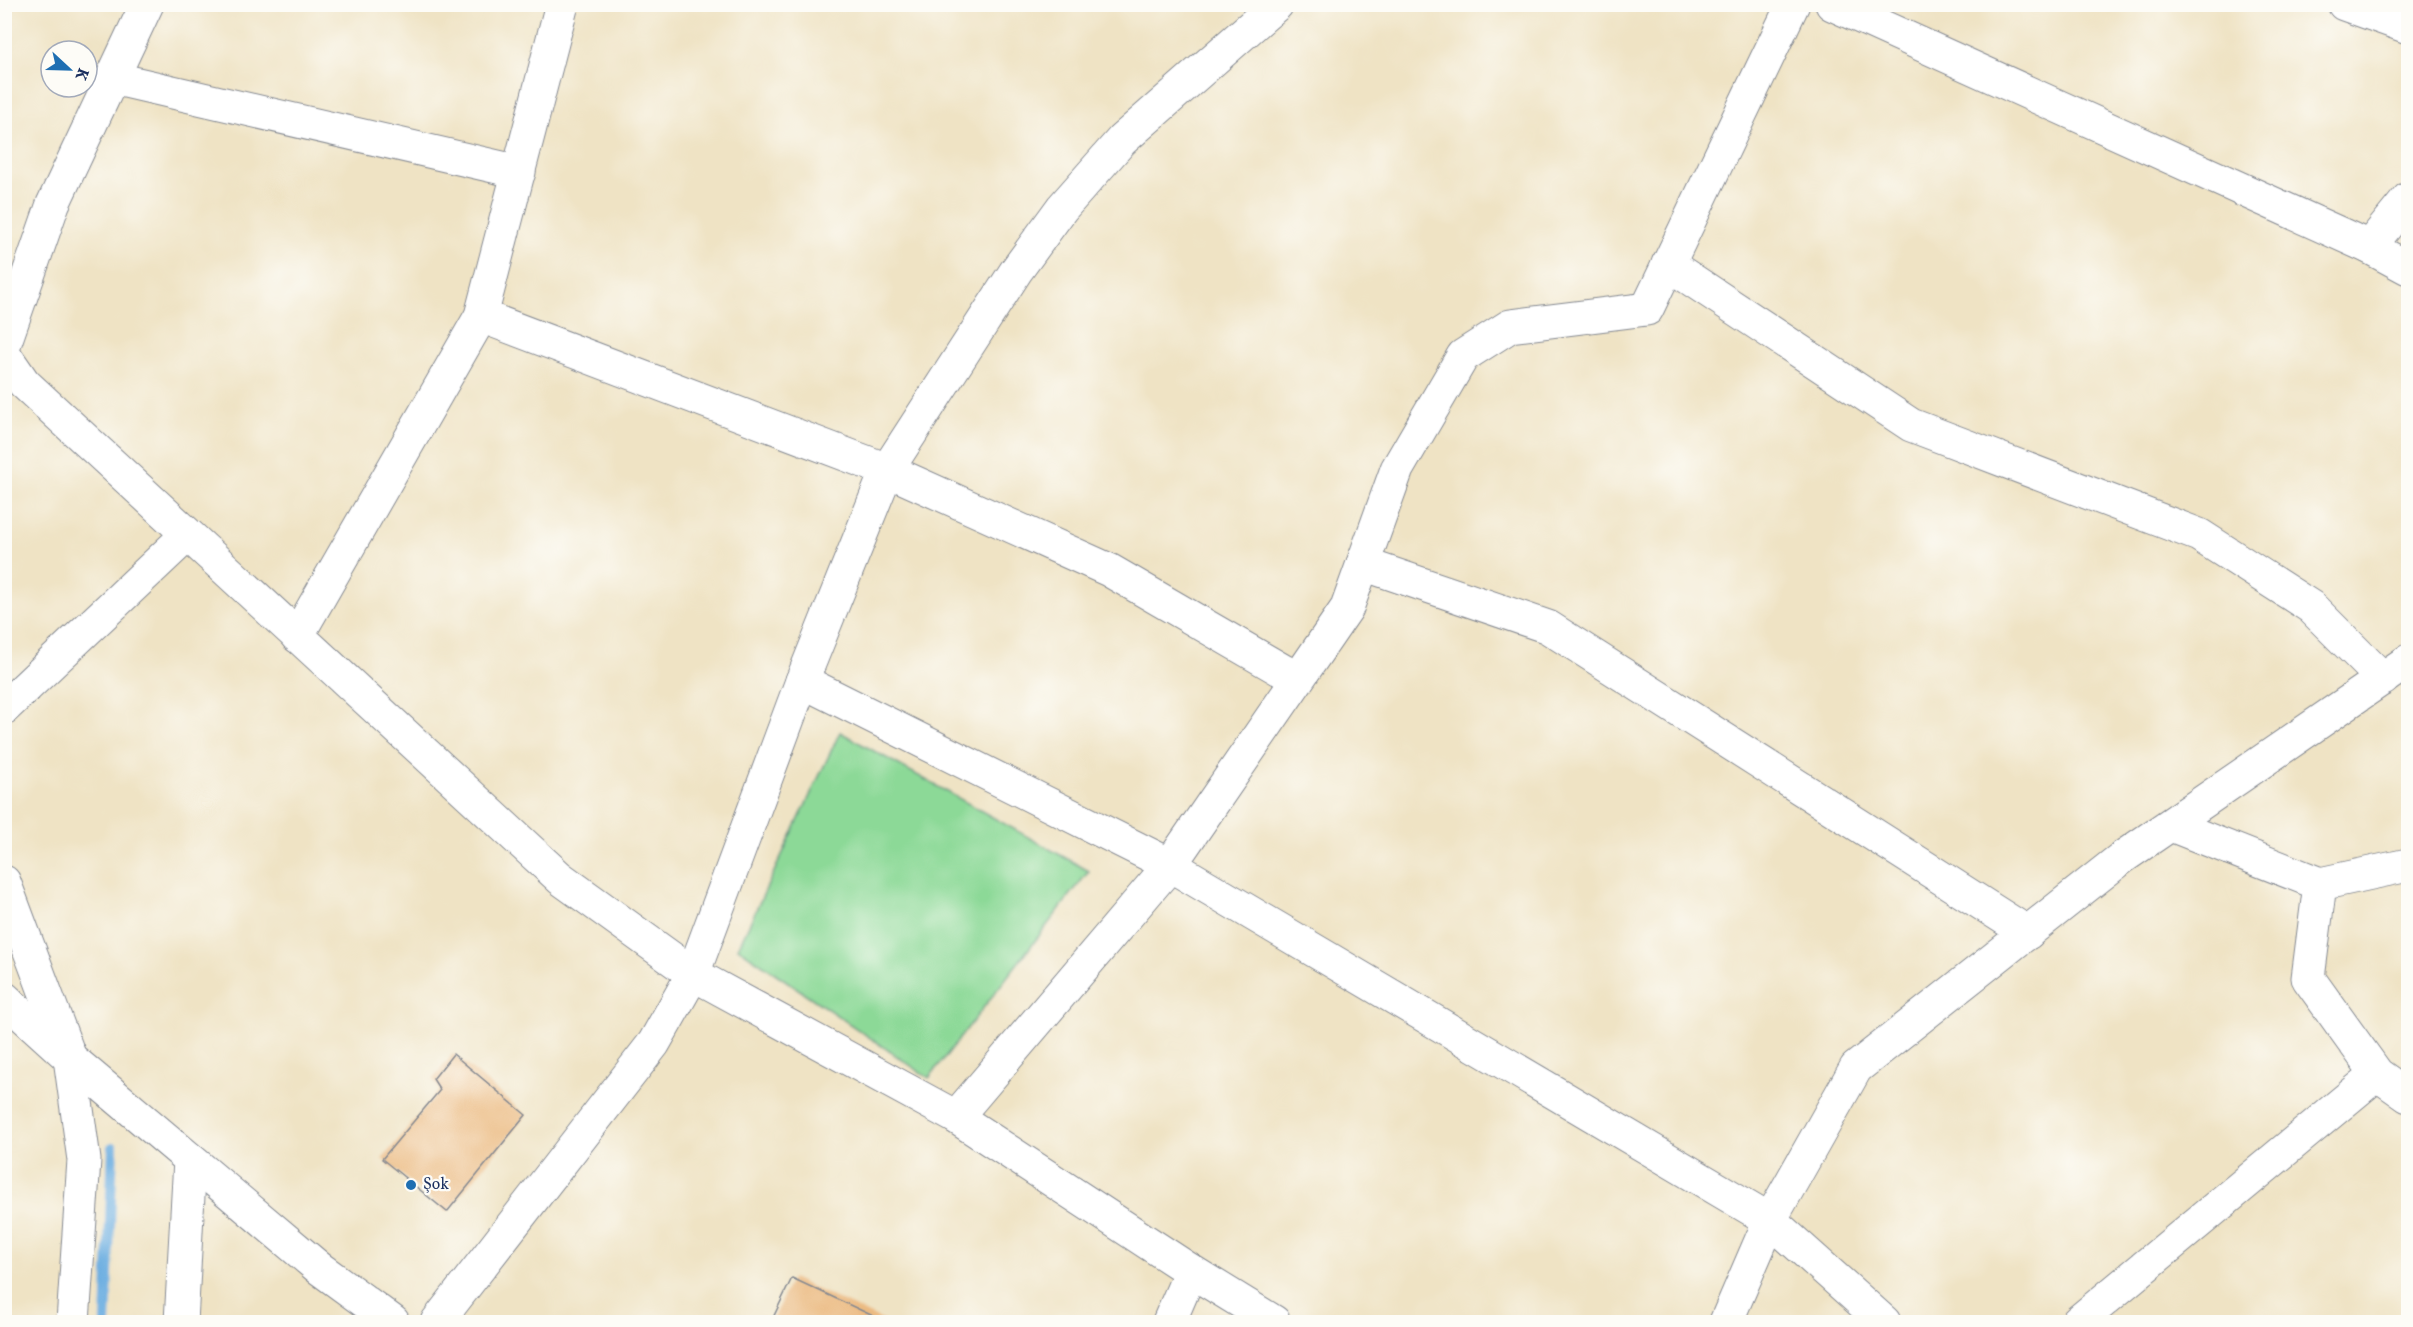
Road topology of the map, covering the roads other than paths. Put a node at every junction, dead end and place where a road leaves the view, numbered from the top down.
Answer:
1 (147, 4) edge
2 (562, 4) edge
3 (1276, 4) edge
4 (1793, 4) edge
5 (1832, 4) edge
6 (2344, 4) edge
7 (2409, 27) edge
8 (112, 78) junction
9 (519, 172) junction
10 (2409, 199) edge
11 (2369, 247) junction
12 (1668, 264) junction
13 (2409, 268) edge
14 (481, 316) junction
15 (4, 345) edge
16 (4, 354) edge
17 (887, 471) junction
18 (187, 535) junction
19 (1363, 564) junction
20 (297, 636) junction
21 (2396, 670) edge
22 (1298, 679) junction
23 (802, 681) junction
24 (4, 708) edge
25 (2171, 825) junction
26 (2409, 865) edge
27 (1170, 866) junction
28 (4, 882) edge
29 (2320, 884) junction
30 (2028, 933) junction
31 (693, 974) junction
32 (4, 998) edge
33 (70, 1058) junction
34 (2378, 1074) junction
35 (2409, 1096) edge
36 (956, 1117) junction
37 (190, 1160) junction
38 (1770, 1220) junction
39 (1191, 1271) junction
40 (73, 1323) edge
41 (181, 1323) edge
42 (393, 1323) edge
43 (437, 1323) edge
44 (1168, 1323) edge
45 (1274, 1323) edge
46 (1726, 1323) edge
47 (1884, 1323) edge
48 (2078, 1323) edge

1 - 8 street
2 - 9 street
3 - 17 street
4 - 12 street
5 - 11 street
6 - 7 street
8 - 9 street
8 - 15 street
9 - 14 street
10 - 11 street
11 - 13 street
12 - 19 street
12 - 21 street
14 - 17 street
14 - 20 street
16 - 18 street
17 - 22 street
17 - 23 street
18 - 20 street
18 - 24 street
19 - 22 street
19 - 30 street
20 - 31 street
21 - 25 street
22 - 27 street
23 - 27 street
23 - 31 street
25 - 29 street
25 - 30 street
26 - 29 street
27 - 36 street
27 - 38 street
28 - 33 street
29 - 34 street
30 - 38 street
31 - 36 street
31 - 43 street
32 - 33 street
33 - 37 street
33 - 40 street
34 - 35 street
34 - 48 street
36 - 39 street
37 - 41 street
37 - 42 street
38 - 46 street
38 - 47 street
39 - 44 street
39 - 45 street

